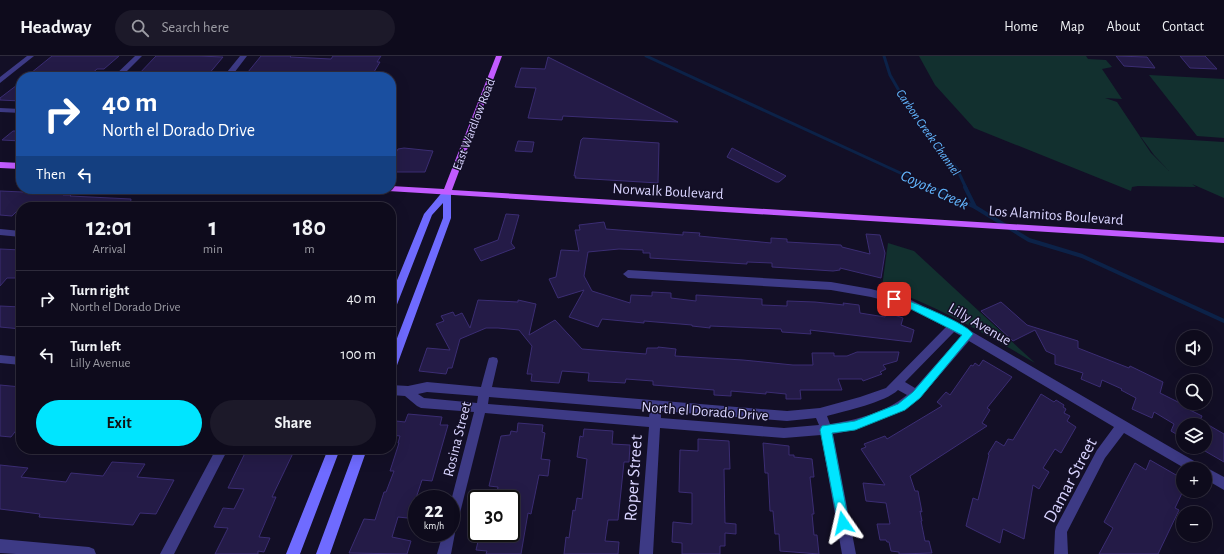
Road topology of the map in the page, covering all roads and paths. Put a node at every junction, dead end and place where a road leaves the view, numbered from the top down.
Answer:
1 (31, 56) edge
2 (139, 56) edge
3 (244, 56) edge
4 (499, 56) edge
5 (122, 72) edge
6 (231, 72) edge
7 (0, 81) edge
8 (0, 110) edge
9 (16, 111) edge
10 (0, 165) edge
11 (16, 166) edge
12 (396, 189) edge
13 (447, 192) junction
14 (887, 219) joint
15 (0, 232) edge
16 (16, 234) edge
17 (1224, 240) edge
18 (628, 274) dead end
19 (396, 294) edge
20 (953, 326) junction
21 (968, 334) junction
22 (396, 355) edge
23 (0, 359) edge
24 (16, 361) edge
25 (493, 361) dead end
26 (897, 383) junction
27 (396, 390) edge
28 (408, 391) junction
29 (485, 391) junction
30 (916, 395) junction
31 (561, 397) junction
32 (656, 405) junction
33 (481, 408) junction
34 (820, 413) junction
35 (558, 414) junction
36 (655, 423) junction
37 (1122, 426) junction
38 (826, 430) junction
39 (219, 454) edge
40 (332, 454) edge
41 (359, 454) edge
42 (1185, 462) edge
43 (1212, 478) edge
44 (1224, 484) edge
45 (460, 490) edge
46 (447, 542) edge
47 (0, 546) edge
48 (89, 554) edge
49 (167, 554) edge
50 (292, 554) edge
51 (322, 554) edge
52 (444, 554) edge
53 (646, 554) edge
54 (849, 554) edge
55 (1061, 554) edge

1 - 7 street
2 - 5 street
3 - 6 street
4 - 13 main road, East Wardlow Road
8 - 9 street
10 - 11 main road
12 - 13 main road, Norwalk Boulevard
13 - 14 main road, Norwalk Boulevard
13 - 19 main road, East Wardlow Road
13 - 22 main road, East Wardlow Road
14 - 17 main road, Los Alamitos Boulevard
15 - 16 street
18 - 20 street, Lilly Avenue
20 - 21 street, Lilly Avenue
20 - 26 street, North el Dorado Drive
21 - 30 street, North el Dorado Drive
21 - 37 street, Lilly Avenue
23 - 24 street
25 - 29 street, Rosina Street
26 - 30 street
26 - 34 street, North el Dorado Drive
27 - 28 street, North el Dorado Drive
28 - 29 street, North el Dorado Drive
28 - 33 street, North el Dorado Drive
29 - 31 street, North el Dorado Drive
29 - 33 street, Rosina Street
30 - 38 street, North el Dorado Drive
31 - 32 street, North el Dorado Drive
31 - 35 street
32 - 34 street, North el Dorado Drive
32 - 36 street, Roper Street
33 - 35 street, North el Dorado Drive
33 - 45 street, Rosina Street
34 - 38 street
35 - 36 street, North el Dorado Drive
36 - 38 street, North el Dorado Drive
36 - 53 street, Roper Street
37 - 42 street, Lilly Avenue
37 - 55 street, Damar Street
38 - 54 street
39 - 49 street
40 - 50 main road
41 - 51 main road
43 - 44 street
46 - 52 street
47 - 48 street

